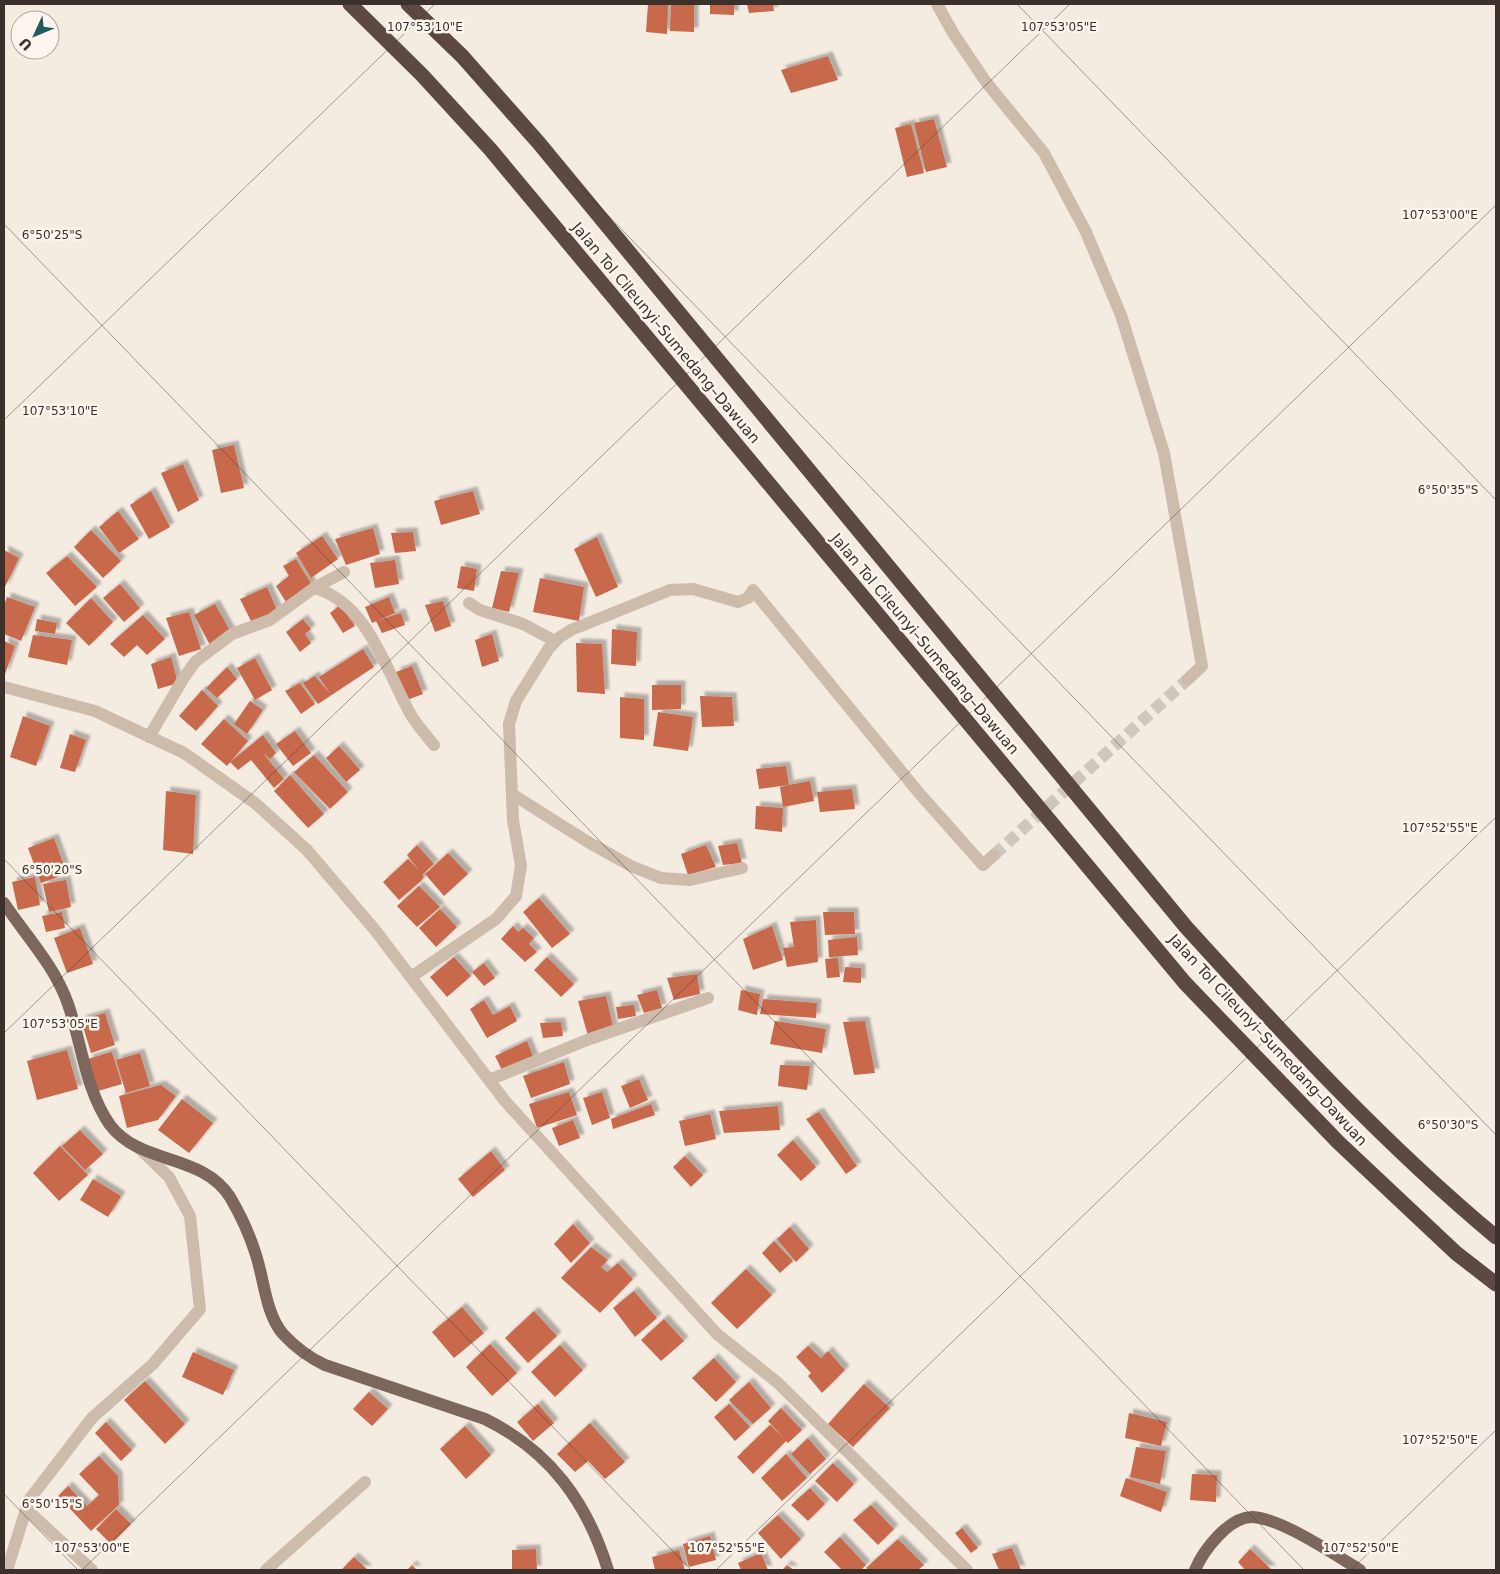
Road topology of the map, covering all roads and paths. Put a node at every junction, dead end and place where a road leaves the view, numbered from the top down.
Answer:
1 (350, 4) edge
2 (408, 4) edge
3 (937, 4) edge
4 (344, 572) dead end
5 (314, 588) junction
6 (469, 603) dead end
7 (555, 641) junction
8 (1187, 680) tunnel mouth
9 (4, 687) edge
10 (149, 737) junction
11 (434, 746) dead end
12 (512, 794) junction
13 (994, 855) tunnel mouth
14 (742, 868) dead end
15 (4, 903) edge
16 (411, 977) junction
17 (708, 998) dead end
18 (489, 1080) junction
19 (139, 1148) junction
20 (1496, 1237) edge
21 (1496, 1284) edge
22 (365, 1482) dead end
23 (26, 1509) junction
24 (7, 1570) edge
25 (92, 1570) edge
26 (266, 1570) edge
27 (608, 1570) edge
28 (967, 1570) edge
29 (1195, 1570) edge
30 (1360, 1570) edge

1 - 21 highway, Jalan Tol Cileunyi–Sumedang–Dawuan
2 - 20 highway, Jalan Tol Cileunyi–Sumedang–Dawuan
3 - 8 street
4 - 5 street
5 - 10 street
5 - 11 street
6 - 7 street
7 - 12 street
7 - 13 street
9 - 10 street
10 - 16 street
12 - 14 street
12 - 16 street
15 - 19 main road
16 - 18 street
17 - 18 street
18 - 28 street
19 - 23 street
19 - 27 main road
22 - 26 street
23 - 24 street
23 - 25 street
29 - 30 main road

